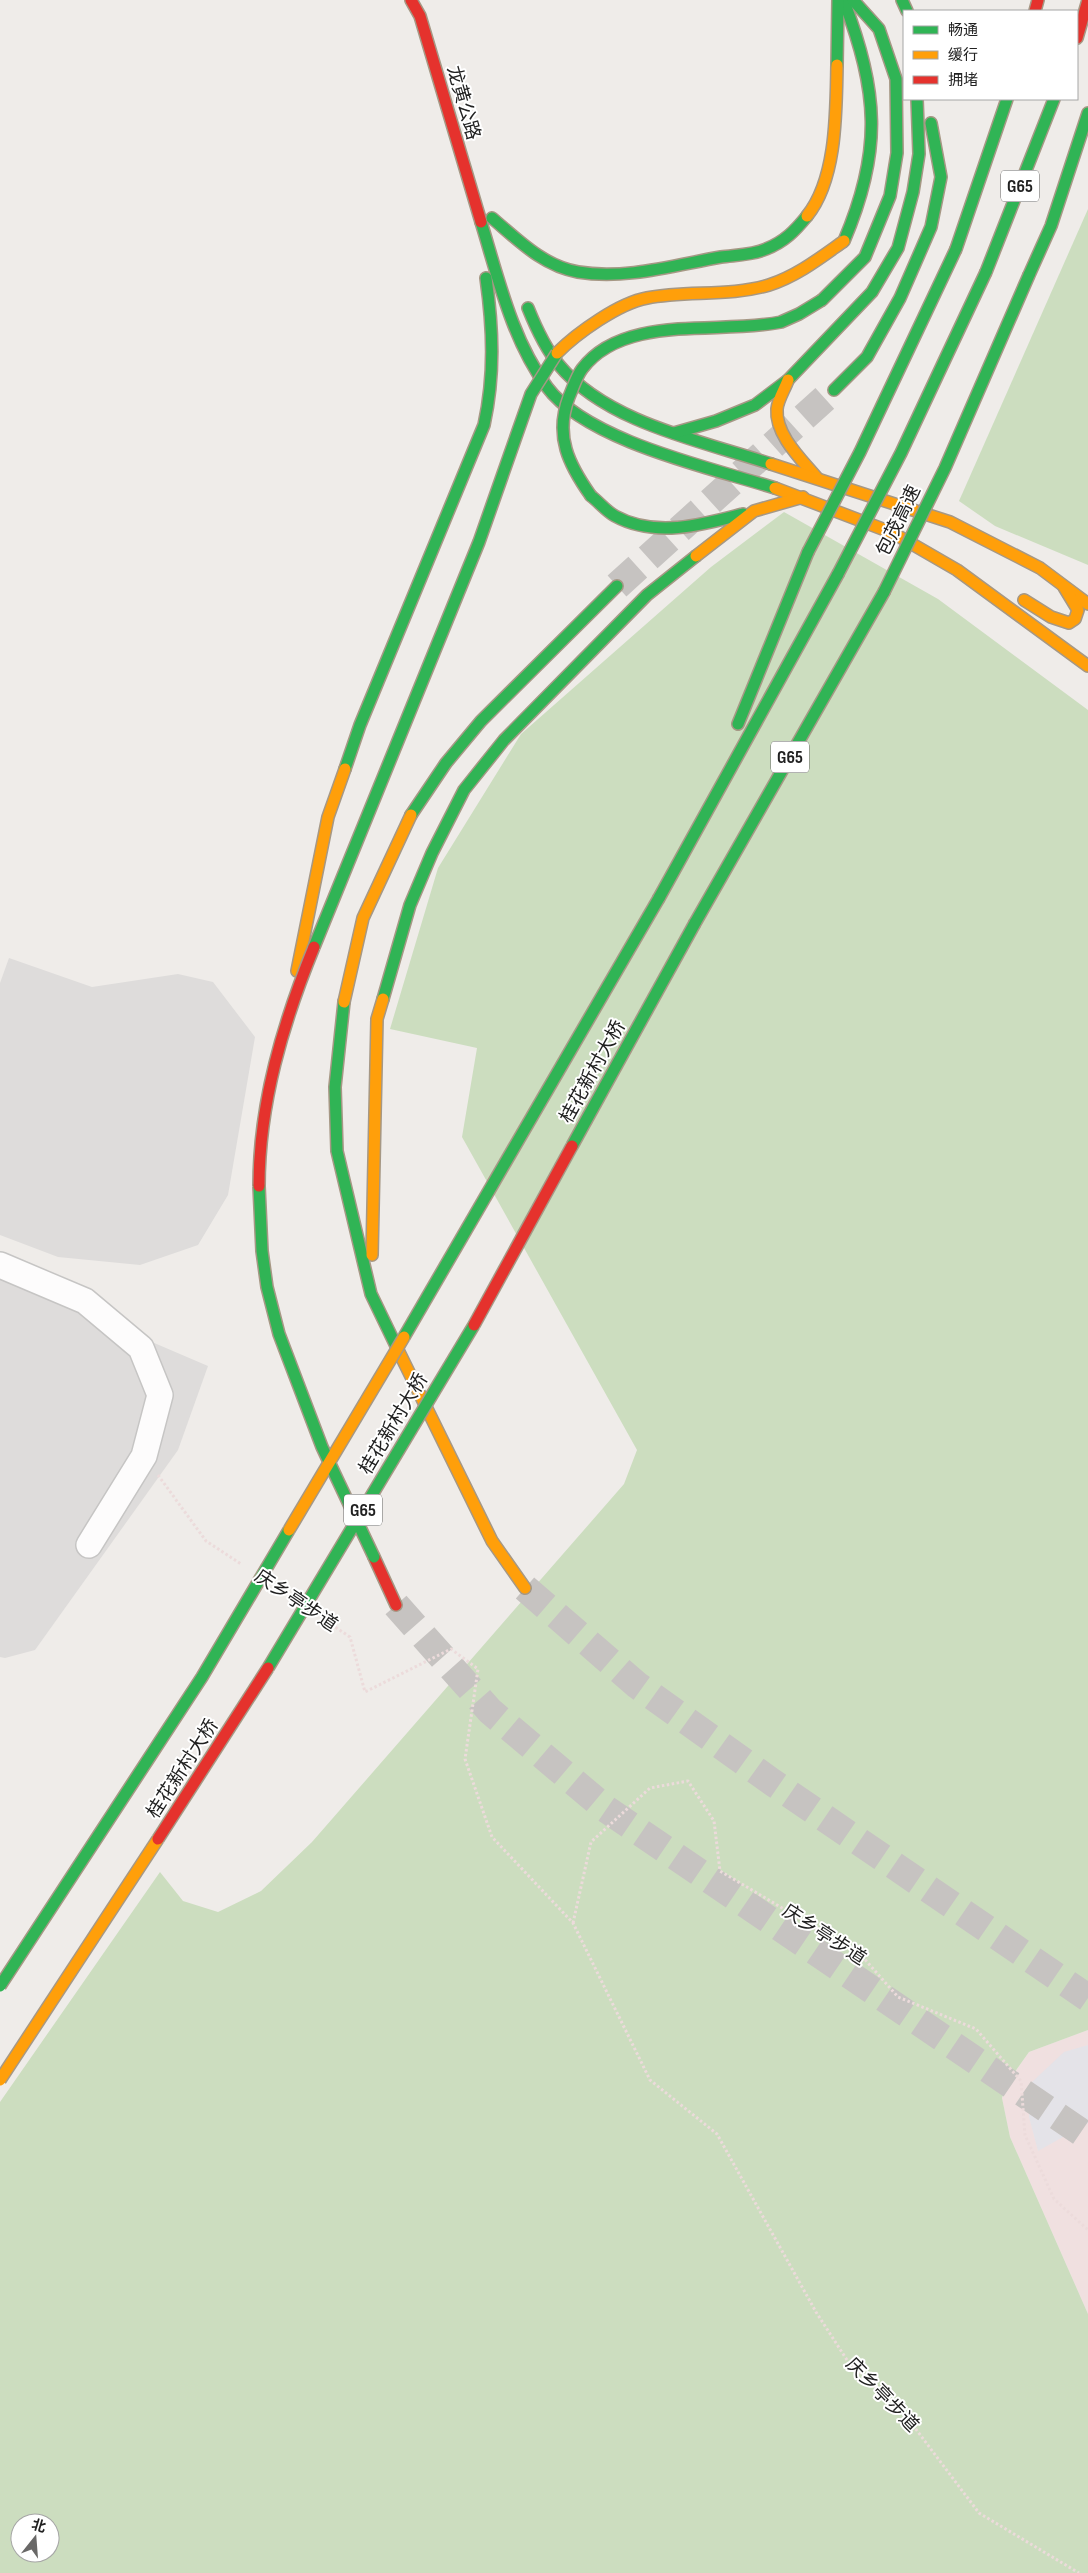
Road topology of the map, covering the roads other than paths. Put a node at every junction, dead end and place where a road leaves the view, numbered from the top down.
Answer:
1 (411, 0) edge
2 (838, 0) edge
3 (844, 0) edge
4 (853, 0) edge
5 (1088, 0) edge
6 (1078, 35) edge
7 (917, 100) edge
8 (927, 100) edge
9 (1007, 100) edge
10 (1054, 100) edge
11 (1088, 113) edge
12 (1088, 146) edge
13 (478, 218) junction
14 (1050, 226) junction
15 (503, 244) dead end
16 (524, 297) dead end
17 (788, 380) junction
18 (834, 390) tunnel mouth
19 (678, 433) junction
20 (623, 440) junction
21 (817, 478) junction
22 (803, 497) junction
23 (754, 511) junction
24 (926, 552) junction
25 (617, 586) tunnel mouth
26 (1064, 586) junction
27 (1088, 604) edge
28 (1088, 666) edge
29 (710, 803) junction
30 (659, 898) joint
31 (695, 923) joint
32 (291, 1004) junction
33 (0, 1265) edge
34 (372, 1294) junction
35 (89, 1545) dead end
36 (526, 1588) tunnel mouth
37 (396, 1605) tunnel mouth
38 (0, 1986) edge
39 (0, 2080) edge

1 - 13 main road, 龙黄公路
2 - 15 main road
3 - 32 main road, bridge
4 - 23 main road, bridge
5 - 6 main road
7 - 17 main road
8 - 18 main road
9 - 29 main road, bridge
10 - 29 main road, 包茂高速 / G65, bridge
11 - 14 main road, 包茂高速 / G65
12 - 14 main road
13 - 20 main road
13 - 32 main road, bridge
14 - 31 main road, 包茂高速 / G65, bridge
16 - 19 main road
17 - 19 main road
17 - 21 main road
19 - 20 main road
19 - 21 main road
20 - 22 main road
21 - 26 main road
22 - 23 main road
22 - 24 main road
23 - 34 main road
24 - 26 main road
24 - 28 main road
25 - 34 main road
26 - 27 main road
29 - 30 main road, 包茂高速 / G65
30 - 38 main road, 桂花新村大桥 / G65, bridge
31 - 39 main road, 桂花新村大桥 / G65, bridge
32 - 37 main road, bridge
33 - 35 street
34 - 36 main road, bridge

